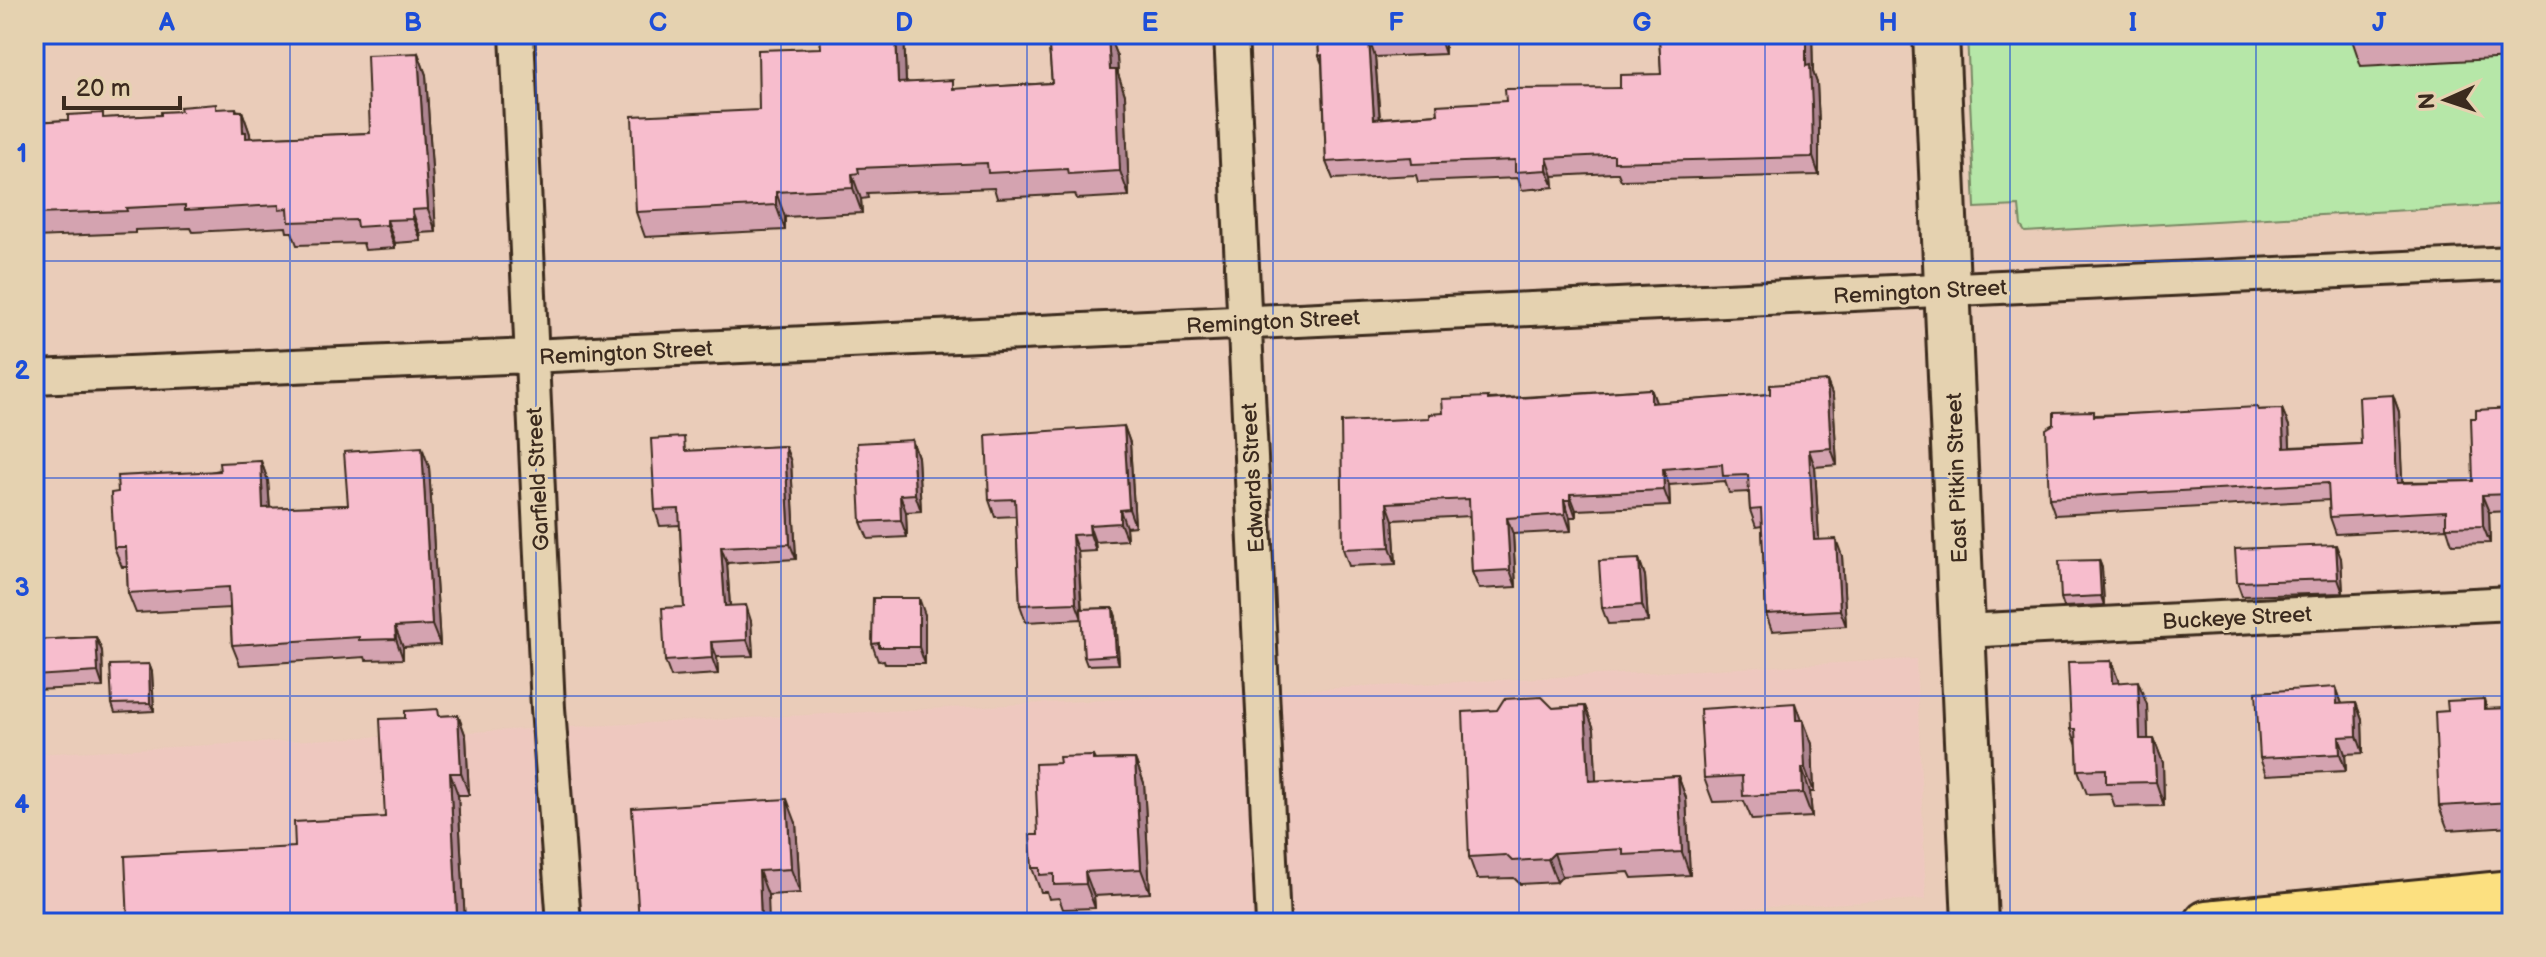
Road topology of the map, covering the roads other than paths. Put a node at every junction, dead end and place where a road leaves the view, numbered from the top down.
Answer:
1 (517, 34) edge
2 (1231, 34) edge
3 (1936, 34) edge
4 (2512, 263) edge
5 (1948, 291) junction
6 (1245, 322) junction
7 (530, 356) junction
8 (34, 377) edge
9 (2512, 603) edge
10 (1963, 631) junction
11 (2512, 893) edge
12 (564, 923) edge
13 (1273, 923) edge
14 (1975, 923) edge
15 (2207, 923) edge

1 - 7 street, Garfield Street
2 - 6 street, Edwards Street
3 - 5 street, East Pitkin Street
4 - 5 street, Remington Street
5 - 6 street, Remington Street
5 - 10 street, East Pitkin Street
6 - 7 street, Remington Street
6 - 13 street, Edwards Street
7 - 8 street, Remington Street
7 - 12 street, Garfield Street
9 - 10 street, Buckeye Street
10 - 14 street, East Pitkin Street
11 - 15 highway

